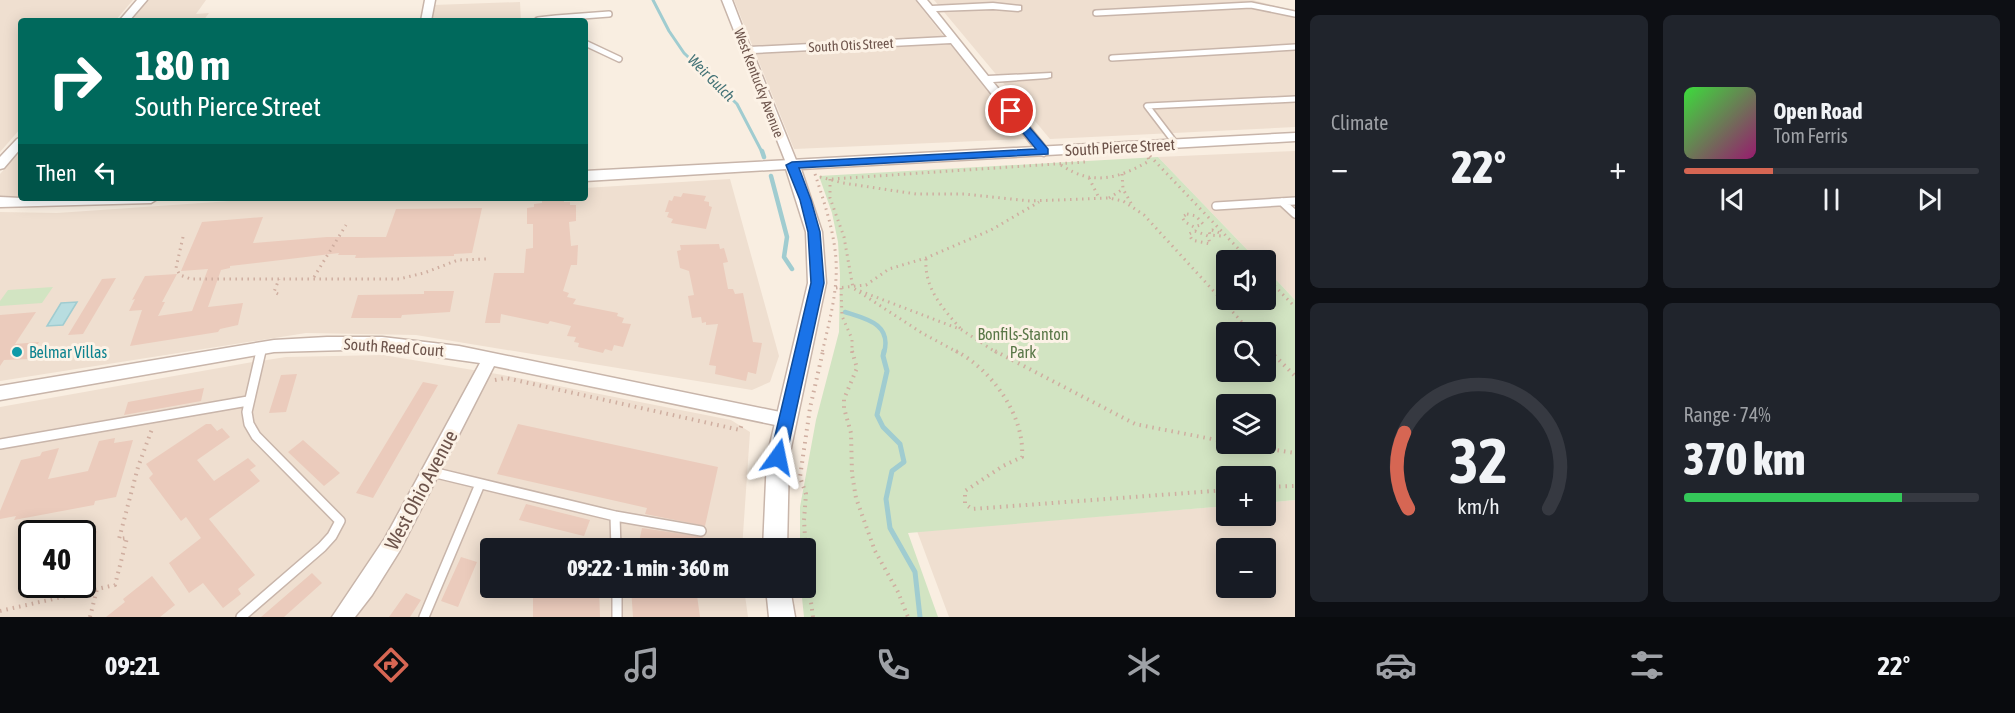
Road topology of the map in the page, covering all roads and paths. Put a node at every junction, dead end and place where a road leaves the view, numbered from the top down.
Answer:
1 (142, 0) edge
2 (430, 0) edge
3 (727, 0) edge
4 (925, 4) edge
5 (1018, 8) dead end
6 (1096, 13) dead end
7 (609, 14) dead end
8 (1295, 14) edge
9 (127, 18) edge
10 (427, 18) edge
11 (567, 18) edge
12 (955, 40) junction
13 (588, 44) edge
14 (1295, 47) edge
15 (746, 50) junction
16 (1112, 58) dead end
17 (619, 59) dead end
18 (1047, 75) dead end
19 (985, 79) junction
20 (1295, 99) edge
21 (1295, 137) edge
22 (18, 144) edge
23 (1176, 144) junction
24 (1044, 152) junction
25 (0, 165) edge
26 (792, 165) junction
27 (1122, 174) junction
28 (588, 176) edge
29 (816, 176) dead end
30 (1089, 178) junction
31 (830, 179) junction
32 (1123, 189) junction
33 (1099, 198) junction
34 (1109, 198) junction
35 (38, 201) edge
36 (1042, 201) junction
37 (1295, 201) edge
38 (0, 202) edge
39 (1282, 202) junction
40 (1216, 206) dead end
41 (1134, 207) junction
42 (1295, 214) edge
43 (1185, 222) joint
44 (346, 225) dead end
45 (183, 237) dead end
46 (1192, 240) joint
47 (1240, 250) edge
48 (488, 258) dead end
49 (926, 258) junction
50 (314, 277) junction
51 (279, 279) junction
52 (1276, 287) edge
53 (838, 288) junction
54 (853, 288) junction
55 (278, 294) dead end
56 (1295, 307) edge
57 (1242, 322) edge
58 (962, 330) junction
59 (262, 348) junction
60 (490, 358) junction
61 (1276, 358) edge
62 (1295, 376) edge
63 (480, 379) junction
64 (0, 393) edge
65 (248, 401) junction
66 (158, 416) junction
67 (786, 420) junction
68 (740, 430) dead end
69 (1216, 440) edge
70 (0, 444) edge
71 (1276, 450) edge
72 (1295, 453) edge
73 (432, 472) junction
74 (480, 484) junction
75 (1295, 486) edge
76 (1276, 487) edge
77 (1216, 491) edge
78 (615, 516) junction
79 (701, 531) dead end
80 (616, 538) edge
81 (775, 538) edge
82 (97, 589) junction
83 (617, 598) edge
84 (779, 598) edge
85 (0, 611) edge
86 (90, 617) edge
87 (241, 617) edge
88 (342, 617) edge
89 (424, 617) edge
90 (617, 617) edge
91 (782, 617) edge
92 (813, 617) edge
93 (908, 617) edge

1 - 9 street
2 - 10 street
3 - 15 street, West Kentucky Avenue
4 - 5 street
4 - 12 street
6 - 8 lane
7 - 11 lane
12 - 15 street, South Otis Street
12 - 19 street
13 - 17 lane
14 - 16 lane
15 - 26 street, West Kentucky Avenue
18 - 19 street
19 - 24 street
20 - 23 lane
21 - 23 street, South Pierce Street
22 - 25 street
23 - 24 street, South Pierce Street
24 - 26 street, South Pierce Street
26 - 28 street, South Pierce Street
26 - 67 street
27 - 30 path
27 - 32 path
27 - 47 path
29 - 31 path
30 - 31 path
30 - 33 path
31 - 36 path
31 - 54 path
32 - 34 path
32 - 41 path
33 - 34 path
33 - 36 path
34 - 41 path
35 - 38 street
36 - 49 path
37 - 39 lane
39 - 40 lane
39 - 42 lane
41 - 57 path
43 - 43 path
44 - 50 path
45 - 51 path
46 - 46 path
48 - 50 path
49 - 54 path
49 - 58 path
50 - 51 path
51 - 55 path
52 - 56 path
53 - 54 path
53 - 92 path
53 - 93 path
54 - 58 path
54 - 77 path
58 - 69 path
59 - 60 street, South Reed Court
59 - 64 street, South Reed Court
59 - 65 lane
60 - 63 street, West Ohio Avenue
60 - 67 street, South Reed Court
61 - 62 path
63 - 68 path
63 - 73 street, West Ohio Avenue
65 - 66 lane
65 - 87 lane
66 - 70 lane
66 - 82 path
67 - 81 street
71 - 72 path
73 - 74 lane
73 - 88 street, West Ohio Avenue
74 - 78 lane
74 - 89 lane
75 - 76 path
78 - 79 lane
78 - 80 lane
82 - 85 path
82 - 86 path
83 - 90 lane
84 - 91 street

